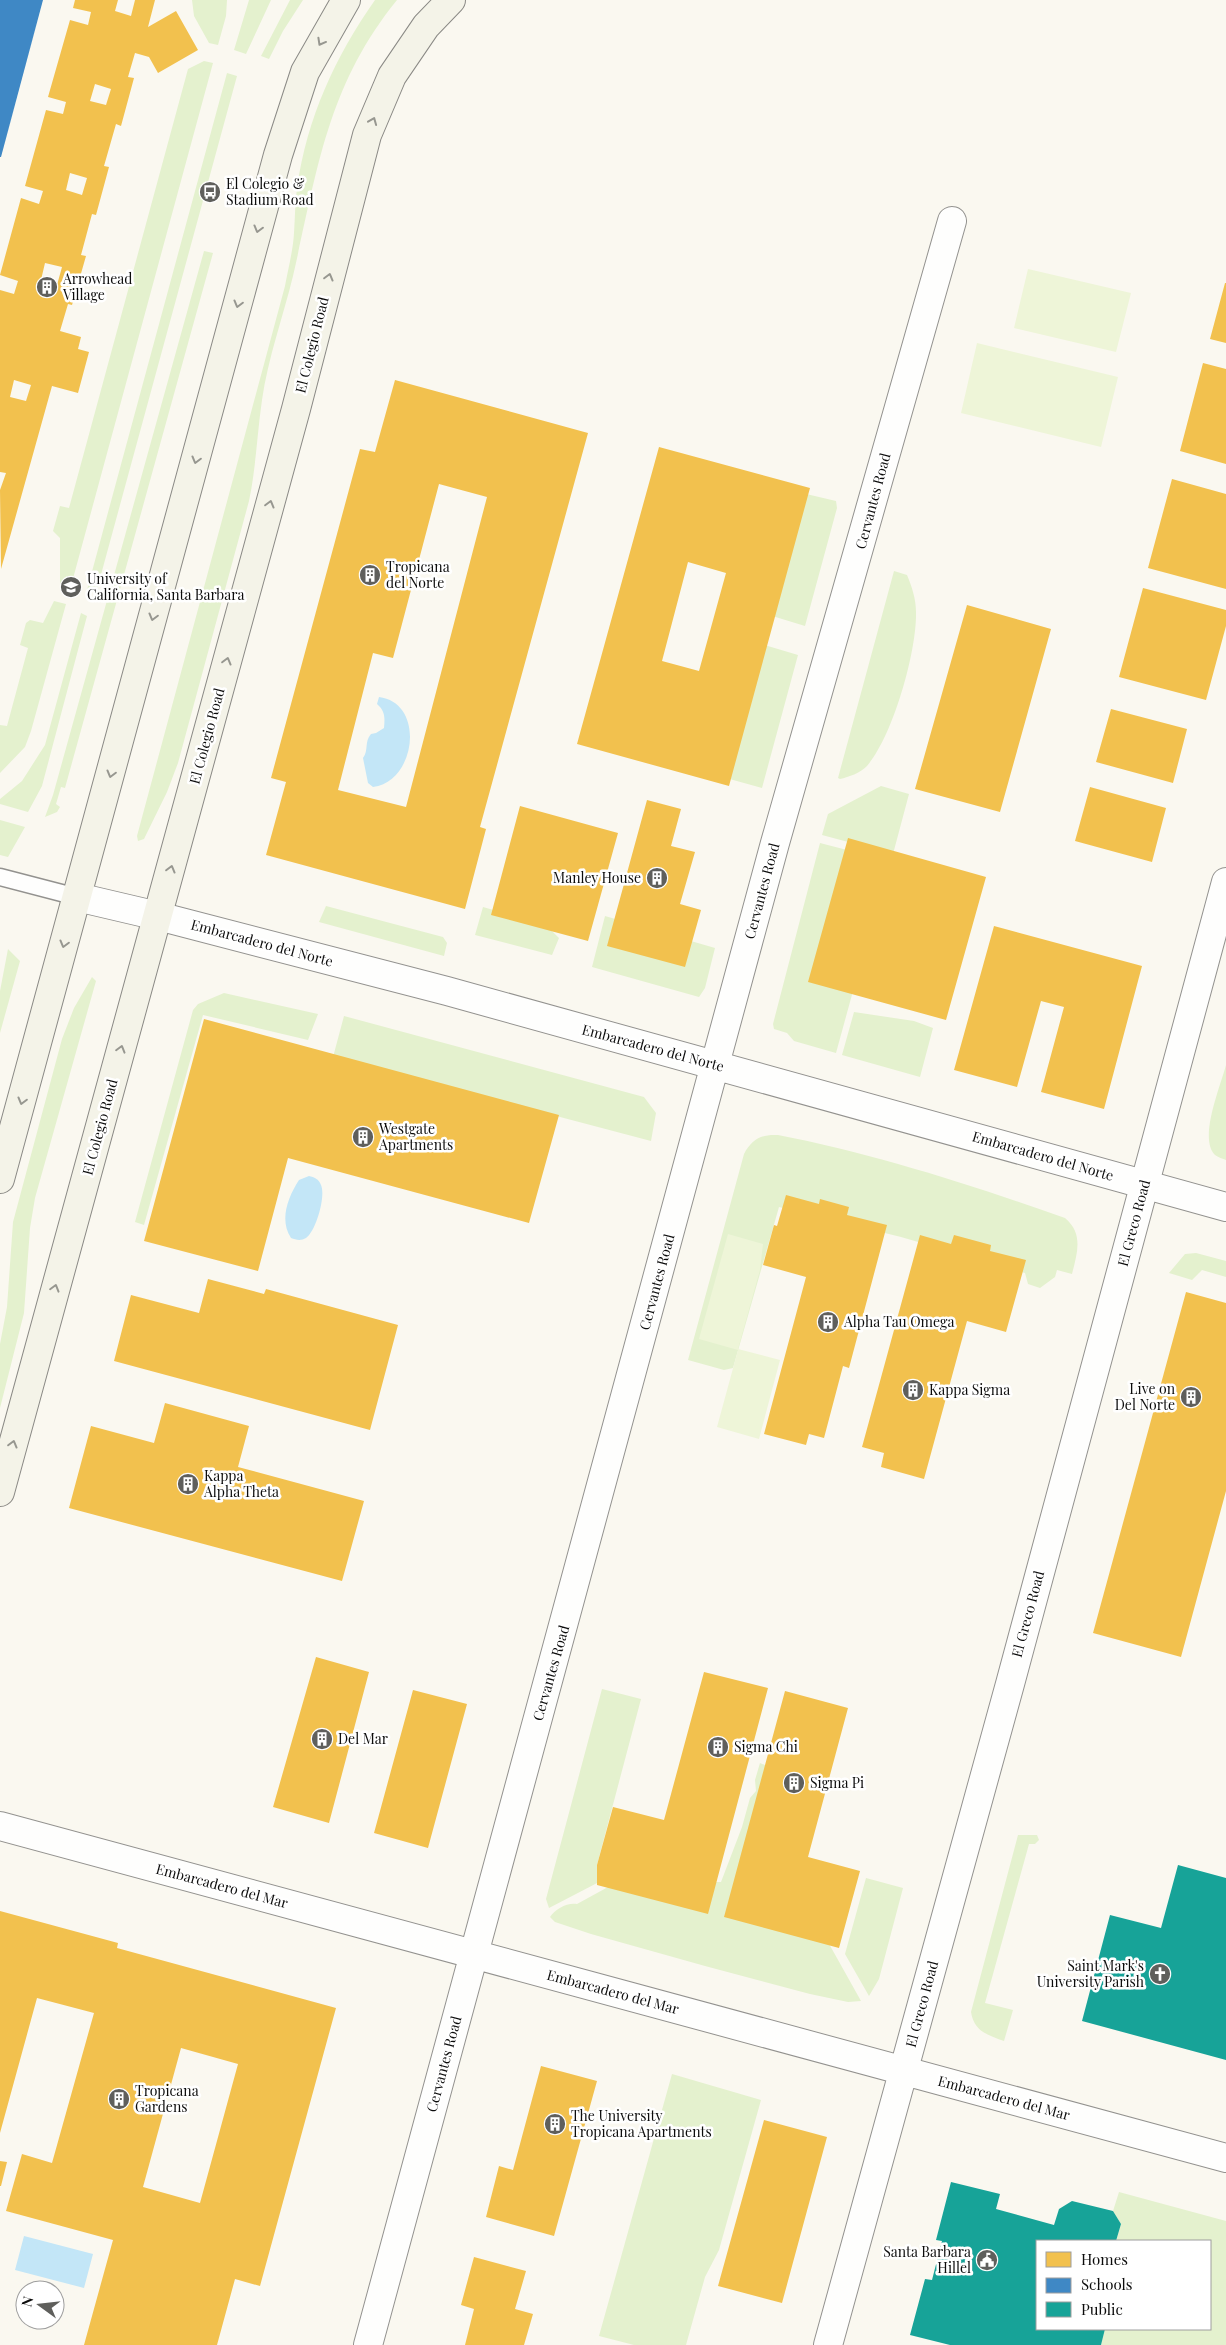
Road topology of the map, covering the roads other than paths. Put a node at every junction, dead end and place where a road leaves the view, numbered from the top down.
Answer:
1 (346, 0) edge
2 (451, 0) edge
3 (952, 221) dead end
4 (0, 877) edge
5 (1226, 882) edge
6 (77, 897) junction
7 (158, 916) junction
8 (715, 1065) junction
9 (0, 1179) edge
10 (1145, 1185) junction
11 (1226, 1208) edge
12 (0, 1492) edge
13 (0, 1826) edge
14 (474, 1954) junction
15 (903, 2070) junction
16 (1226, 2158) edge
17 (368, 2345) edge
18 (828, 2345) edge

1 -> 6 main road
7 -> 2 main road, El Colegio Road
3 - 8 street, Cervantes Road
4 - 6 lane
5 - 10 street, El Greco Road
6 - 7 street, Embarcadero del Norte
6 -> 9 main road
7 - 8 street, Embarcadero del Norte
12 -> 7 main road, El Colegio Road
8 - 10 street, Embarcadero del Norte
8 - 14 street, Cervantes Road
10 - 11 street, Embarcadero del Norte
10 - 15 street, El Greco Road
13 - 14 street, Embarcadero del Mar
14 - 15 street, Embarcadero del Mar
14 - 17 street, Cervantes Road
15 - 16 street, Embarcadero del Mar
15 - 18 street, El Greco Road

